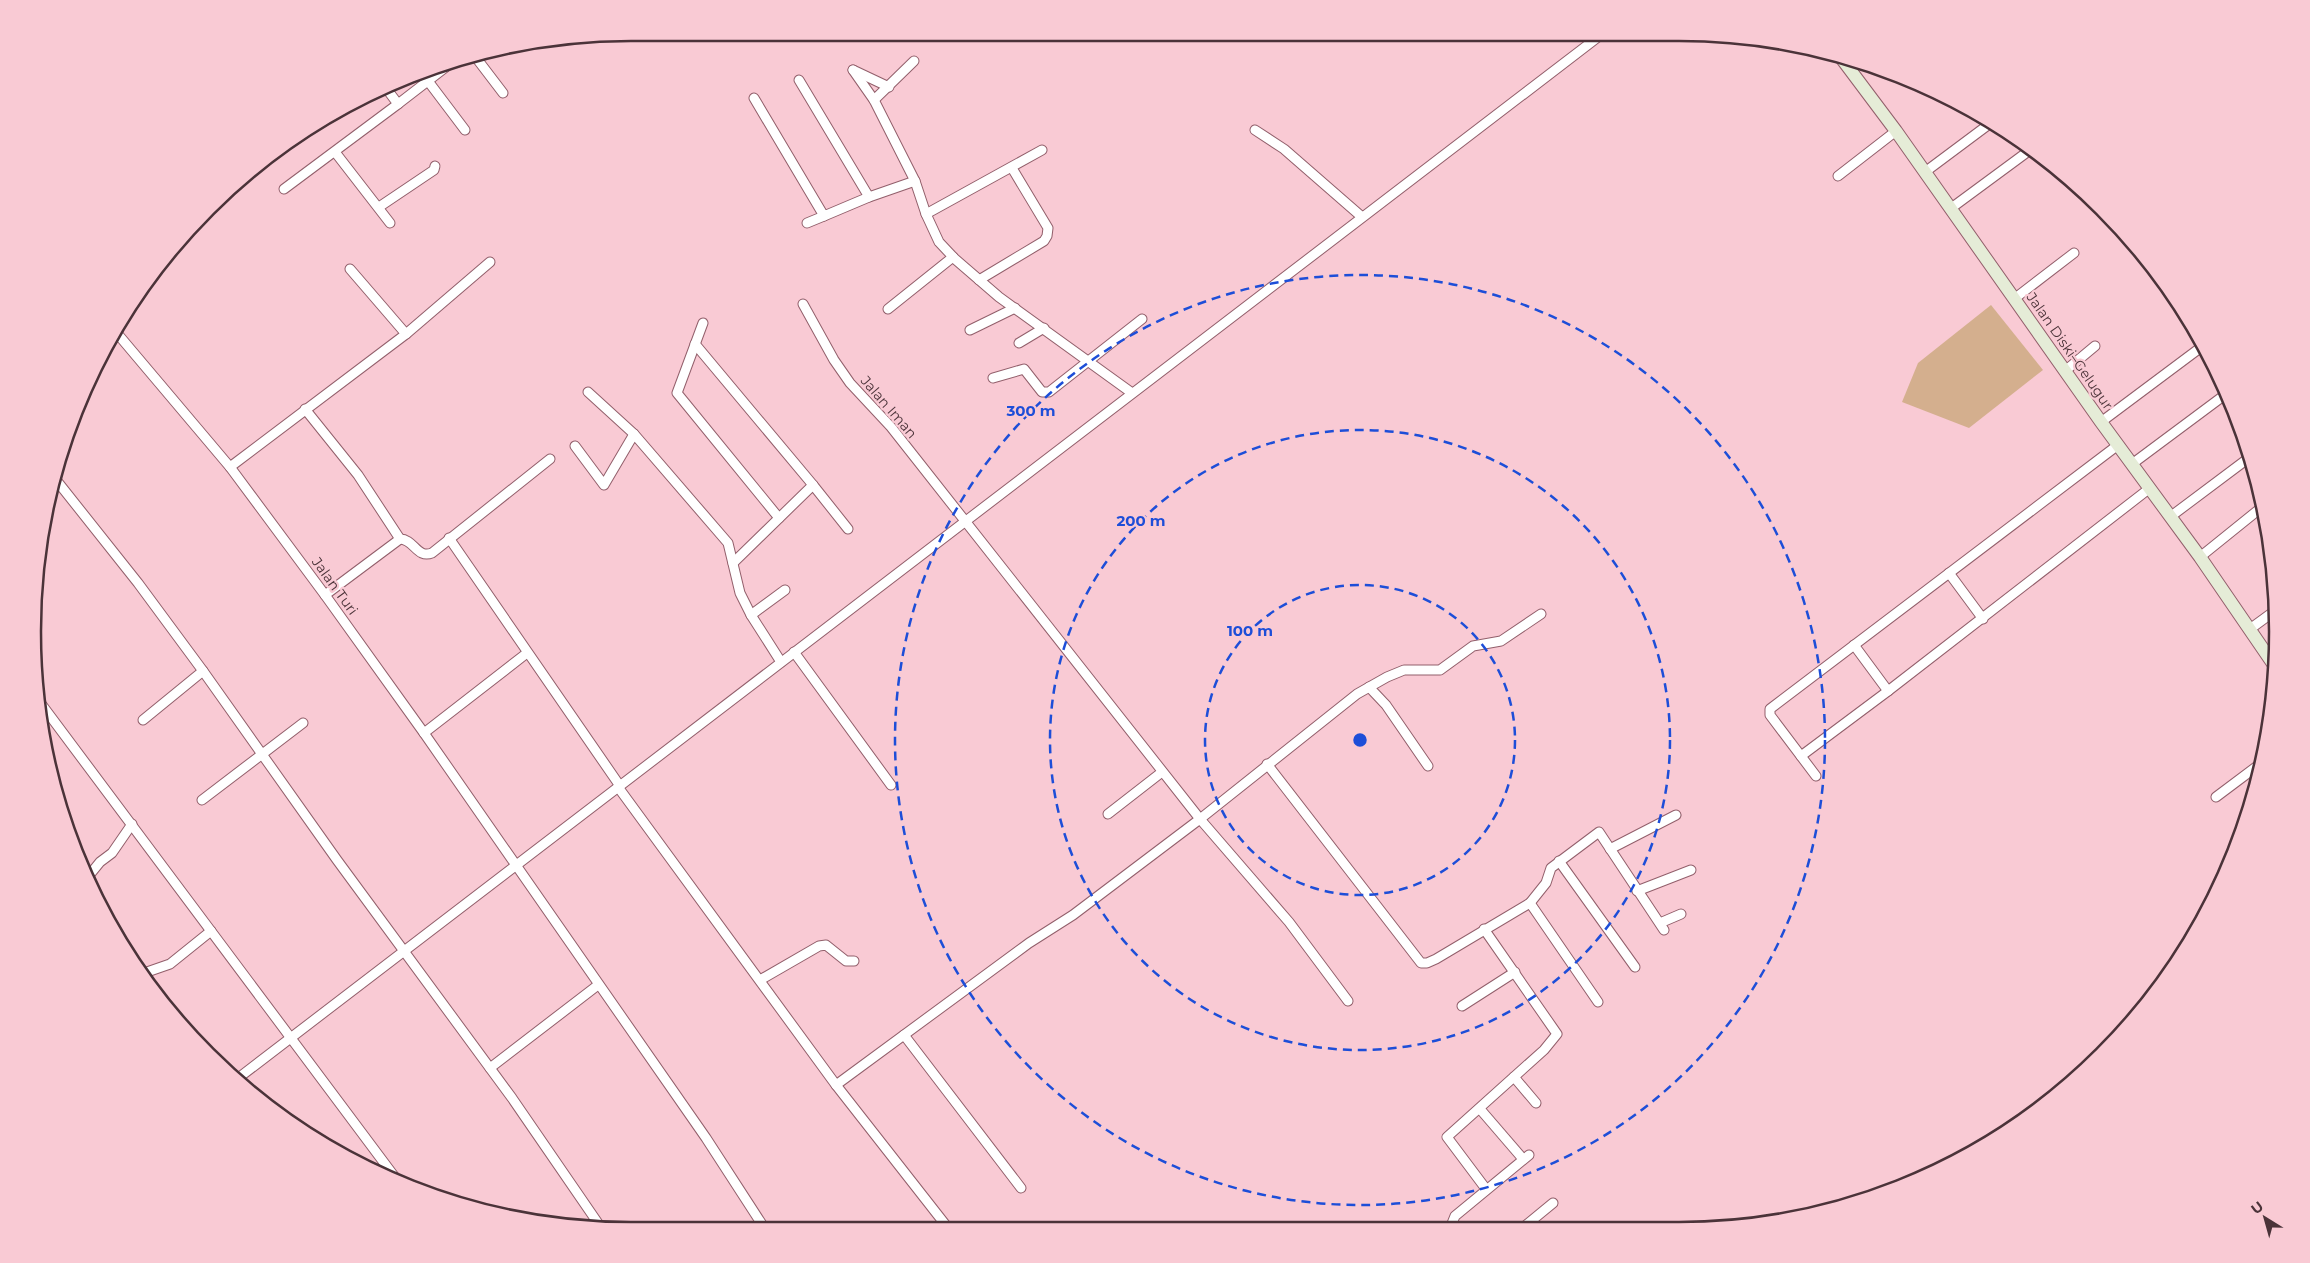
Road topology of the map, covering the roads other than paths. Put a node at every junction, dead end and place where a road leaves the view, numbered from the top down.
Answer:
1 (1593, 41) edge
2 (479, 61) edge
3 (914, 61) dead end
4 (1848, 66) edge
5 (435, 76) edge
6 (799, 80) dead end
7 (428, 81) junction
8 (889, 87) junction
9 (390, 93) edge
10 (503, 93) dead end
11 (754, 98) dead end
12 (874, 100) junction
13 (398, 104) junction
14 (1985, 127) edge
15 (465, 130) dead end
16 (1255, 130) dead end
17 (1896, 131) junction
18 (1042, 150) dead end
19 (336, 152) junction
20 (2025, 154) edge
21 (435, 166) dead end
22 (1012, 168) junction
23 (1925, 172) junction
24 (1838, 176) dead end
25 (915, 181) junction
26 (284, 189) dead end
27 (869, 197) junction
28 (379, 207) junction
29 (1950, 209) junction
30 (926, 214) junction
31 (824, 216) junction
32 (1362, 217) junction
33 (390, 222) dead end
34 (807, 223) dead end
35 (2074, 253) dead end
36 (953, 257) junction
37 (490, 262) dead end
38 (350, 269) dead end
39 (979, 280) junction
40 (2014, 298) junction
41 (803, 304) dead end
42 (1015, 308) junction
43 (888, 309) dead end
44 (1142, 318) dead end
45 (703, 323) dead end
46 (1044, 328) junction
47 (970, 330) dead end
48 (406, 334) junction
49 (120, 336) edge
50 (1019, 343) dead end
51 (695, 344) junction
52 (2095, 346) dead end
53 (2197, 350) edge
54 (1089, 360) junction
55 (2065, 371) junction
56 (993, 378) dead end
57 (588, 392) dead end
58 (1132, 392) junction
59 (2220, 398) edge
60 (305, 409) junction
61 (2101, 422) junction
62 (634, 434) junction
63 (2118, 445) junction
64 (575, 446) dead end
65 (550, 459) dead end
66 (2243, 462) edge
67 (2132, 464) junction
68 (230, 467) junction
69 (60, 485) edge
70 (813, 485) junction
71 (2150, 488) junction
72 (2256, 512) edge
73 (2170, 516) junction
74 (779, 518) junction
75 (964, 521) junction
76 (848, 529) dead end
77 (450, 538) junction
78 (400, 539) junction
79 (2200, 557) junction
80 (733, 563) junction
81 (1949, 573) junction
82 (785, 590) dead end
83 (325, 596) junction
84 (1541, 614) dead end
85 (751, 615) junction
86 (2268, 616) edge
87 (1983, 619) junction
88 (2250, 630) junction
89 (1854, 645) junction
90 (794, 652) junction
91 (2268, 652) edge
92 (527, 653) junction
93 (781, 662) junction
94 (203, 671) junction
95 (1369, 687) junction
96 (1888, 691) junction
97 (46, 711) edge
98 (143, 720) dead end
99 (303, 723) dead end
100 (424, 733) junction
101 (263, 755) junction
102 (1801, 756) junction
103 (1267, 764) junction
104 (1428, 766) dead end
105 (2252, 770) edge
106 (1162, 772) junction
107 (1816, 776) dead end
108 (891, 785) dead end
109 (619, 787) junction
110 (2216, 797) dead end
111 (202, 800) dead end
112 (1108, 814) dead end
113 (1676, 815) dead end
114 (1200, 819) junction
115 (132, 824) junction
116 (1610, 849) junction
117 (1559, 861) junction
118 (516, 867) junction
119 (1691, 870) dead end
120 (92, 871) edge
121 (1637, 891) junction
122 (1530, 903) junction
123 (1680, 914) dead end
124 (1484, 929) junction
125 (211, 931) junction
126 (404, 952) junction
127 (854, 961) dead end
128 (1635, 967) dead end
129 (150, 972) edge
130 (1515, 972) junction
131 (760, 980) junction
132 (598, 985) junction
133 (1348, 1001) dead end
134 (1598, 1002) dead end
135 (1462, 1006) dead end
136 (904, 1035) junction
137 (291, 1038) junction
138 (490, 1068) junction
139 (242, 1075) edge
140 (1514, 1077) junction
141 (836, 1085) junction
142 (1536, 1103) dead end
143 (1480, 1108) junction
144 (389, 1170) edge
145 (1021, 1188) dead end
146 (1486, 1189) junction
147 (1552, 1204) dead end
148 (596, 1220) edge
149 (760, 1222) edge
150 (943, 1222) edge
151 (1453, 1222) edge
152 (1530, 1222) edge

1 - 32 street
2 - 10 street
3 - 8 street
4 - 17 main road, Jalan Diski–Gelugur
5 - 7 street
6 - 27 street
7 - 13 street
7 - 15 street
8 - 12 street
8 - 12 street
9 - 13 street
11 - 31 street
12 - 25 street
13 - 19 street
14 - 23 street
16 - 32 street
17 - 23 main road, Jalan Diski–Gelugur
17 - 24 street
18 - 22 street
19 - 26 street
19 - 28 street
20 - 29 street
21 - 28 street
22 - 30 street
22 - 39 street
23 - 29 main road, Jalan Diski–Gelugur
25 - 27 street
25 - 30 street
27 - 31 street
28 - 33 street
29 - 40 main road, Jalan Diski–Gelugur
30 - 36 street
31 - 34 street
32 - 58 street
35 - 40 street
36 - 39 street
36 - 43 street
37 - 48 street
38 - 48 street
39 - 42 street
40 - 55 main road, Jalan Diski–Gelugur
41 - 75 street, Jalan Iman
42 - 46 street
42 - 47 street
44 - 54 street
45 - 51 street
46 - 50 street
46 - 54 street
48 - 60 street
49 - 68 street, Jalan Turi
51 - 70 street
51 - 74 street
52 - 55 street
53 - 61 street
54 - 56 street
54 - 58 street
55 - 61 main road, Jalan Diski–Gelugur
57 - 62 street
58 - 75 street
59 - 67 street
60 - 68 street
60 - 78 street
61 - 63 main road, Jalan Diski–Gelugur
62 - 64 street
62 - 80 street
63 - 67 main road, Jalan Diski–Gelugur
63 - 81 street
65 - 77 street
66 - 73 street
67 - 71 main road, Jalan Diski–Gelugur
68 - 83 street, Jalan Turi
69 - 94 street
70 - 74 street
70 - 76 street
71 - 73 main road, Jalan Diski–Gelugur
71 - 87 street
72 - 79 street
73 - 79 main road, Jalan Diski–Gelugur
74 - 80 street
75 - 90 street
75 - 106 street, Jalan Iman
77 - 78 street
77 - 92 street
78 - 83 street
79 - 88 main road, Jalan Diski–Gelugur
80 - 85 street
81 - 87 street
81 - 89 street
82 - 85 street
83 - 100 street, Jalan Turi
84 - 95 street
85 - 93 street
86 - 88 street
87 - 96 street
88 - 91 main road, Jalan Diski–Gelugur
89 - 96 street
89 - 102 street
90 - 93 street
90 - 108 street
92 - 100 street
92 - 109 street
93 - 109 street
94 - 98 street
94 - 101 street
95 - 103 street
95 - 104 street
96 - 102 street
97 - 115 street
99 - 101 street
100 - 118 street, Jalan Turi
101 - 111 street
101 - 126 street
102 - 107 street
103 - 114 street
103 - 124 street
105 - 110 street
106 - 112 street
106 - 114 street, Jalan Iman
109 - 118 street
109 - 131 street
113 - 116 street
114 - 133 street, Jalan Iman
114 - 136 street
115 - 120 street
115 - 125 street
116 - 117 street
116 - 121 street
117 - 122 street
117 - 128 street
118 - 126 street
118 - 132 street, Jalan Turi
119 - 121 street
121 - 123 street
122 - 124 street
122 - 134 street
124 - 130 street
125 - 129 street
125 - 137 street
126 - 137 street
126 - 138 street
127 - 131 street
130 - 135 street
130 - 140 street
131 - 141 street
132 - 138 street
132 - 149 street, Jalan Turi
136 - 141 street
136 - 145 street
137 - 139 street
137 - 144 street
138 - 148 street
140 - 142 street
140 - 143 street
141 - 150 street
143 - 146 street
143 - 146 street
146 - 151 street
147 - 152 street

